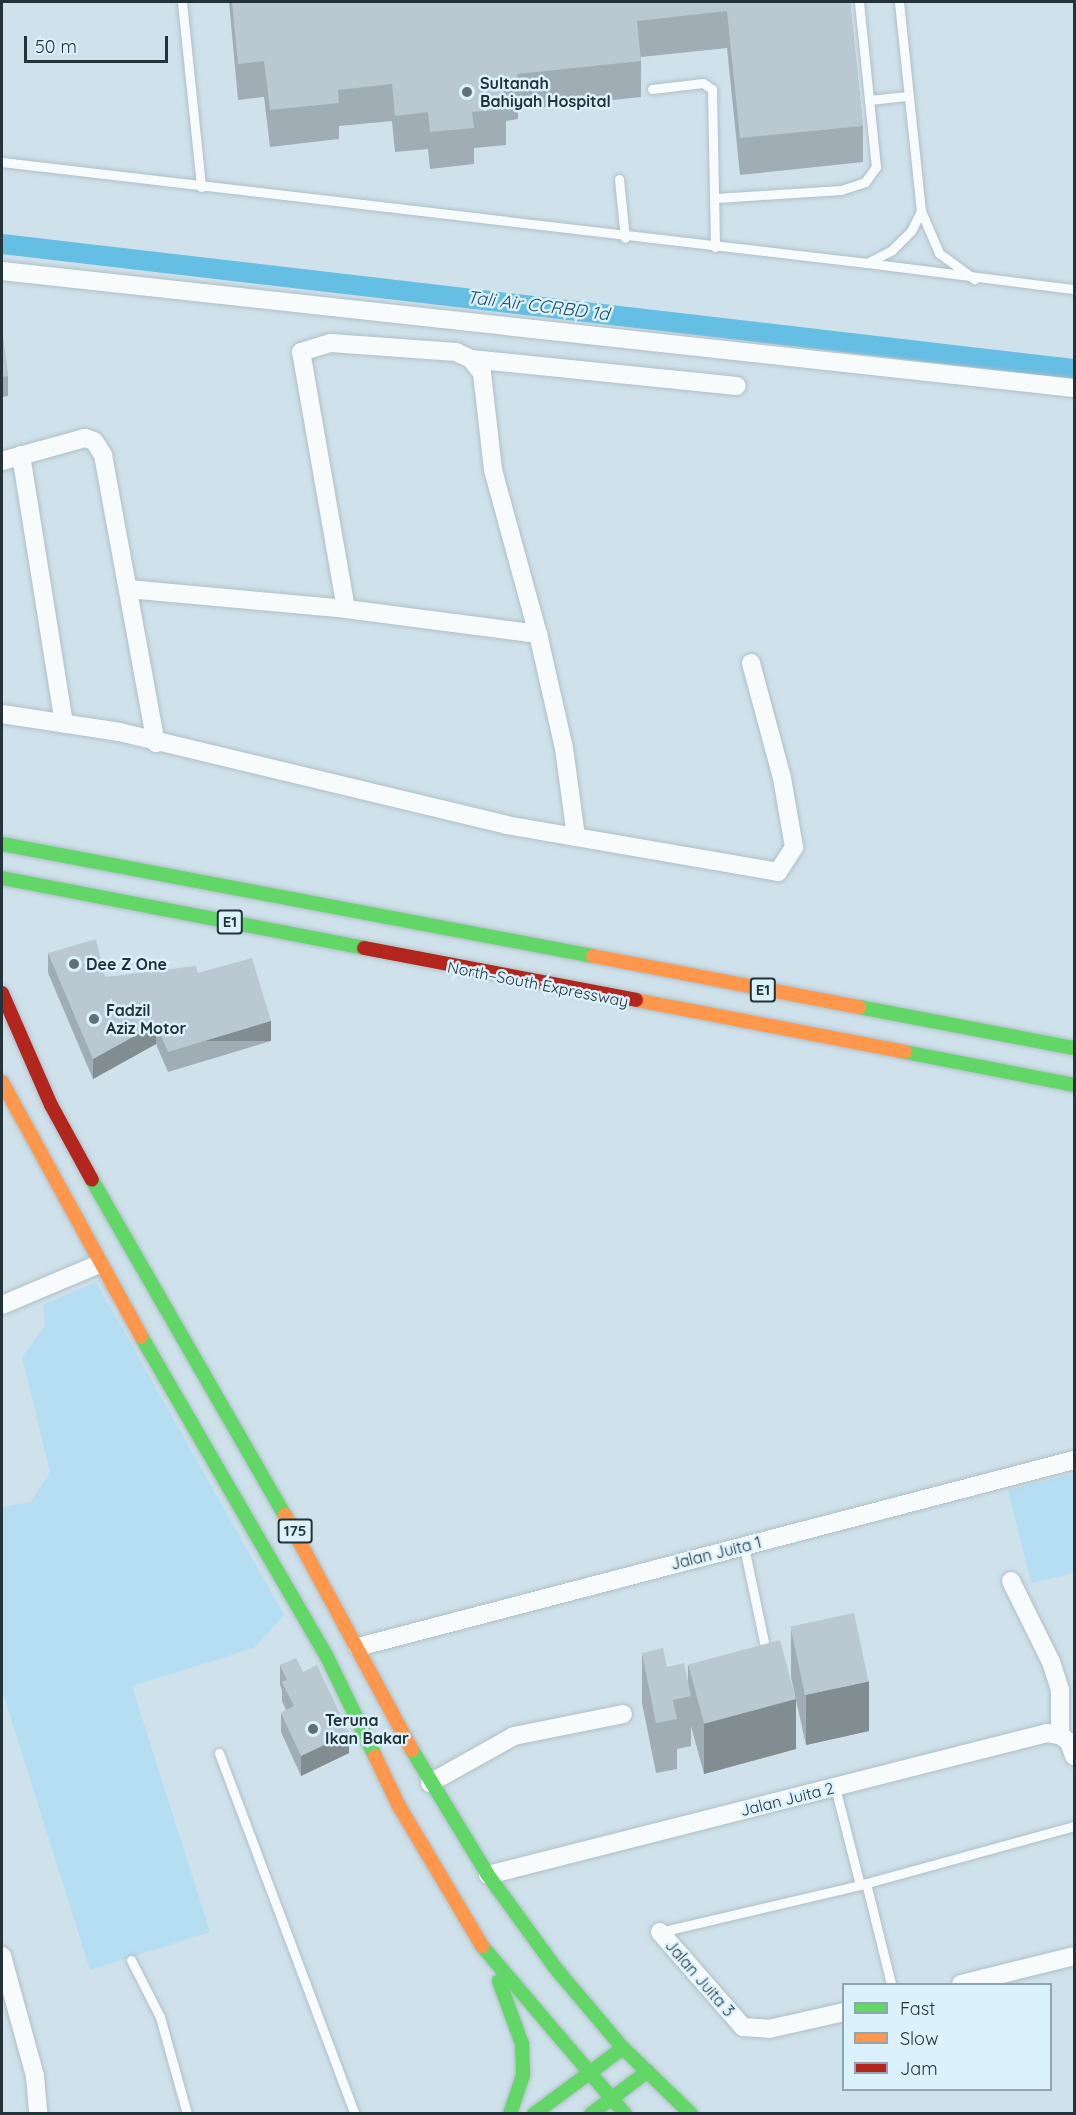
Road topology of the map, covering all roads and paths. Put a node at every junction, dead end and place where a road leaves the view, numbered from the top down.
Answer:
1 (182, 2) edge
2 (859, 2) edge
3 (899, 2) edge
4 (652, 89) dead end
5 (908, 96) junction
6 (869, 100) junction
7 (2, 162) edge
8 (619, 179) dead end
9 (201, 187) junction
10 (716, 198) junction
11 (921, 211) junction
12 (625, 238) junction
13 (715, 247) junction
14 (867, 263) junction
15 (2, 271) edge
16 (974, 279) junction
17 (1074, 289) edge
18 (471, 359) junction
19 (737, 386) dead end
20 (1074, 388) edge
21 (21, 455) junction
22 (2, 461) edge
23 (128, 589) junction
24 (346, 609) junction
25 (538, 634) junction
26 (751, 663) dead end
27 (2, 714) edge
28 (64, 724) junction
29 (156, 743) junction
30 (576, 837) junction
31 (2, 844) edge
32 (2, 878) edge
33 (2, 993) edge
34 (1074, 1048) edge
35 (2, 1082) edge
36 (1074, 1085) edge
37 (99, 1264) junction
38 (2, 1305) edge
39 (1074, 1460) edge
40 (744, 1547) junction
41 (1011, 1581) dead end
42 (764, 1642) edge
43 (358, 1647) junction
44 (623, 1714) dead end
45 (1060, 1735) junction
46 (219, 1753) dead end
47 (1074, 1756) edge
48 (430, 1783) junction
49 (835, 1787) junction
50 (1074, 1826) edge
51 (488, 1875) junction
52 (863, 1884) junction
53 (660, 1932) joint
54 (480, 1943) junction
55 (2, 1956) edge
56 (1074, 1956) edge
57 (131, 1960) dead end
58 (891, 1983) edge
59 (965, 1983) edge
60 (842, 2013) edge
61 (623, 2048) junction
62 (648, 2071) junction
63 (590, 2076) junction
64 (611, 2099) junction
65 (38, 2114) edge
66 (187, 2114) edge
67 (355, 2114) edge
68 (510, 2114) edge
69 (534, 2114) edge
70 (591, 2114) edge
71 (625, 2114) edge
72 (691, 2114) edge

1 - 9 lane
2 - 6 lane
3 - 5 lane
4 - 10 lane
5 - 6 lane
5 - 11 lane
6 - 10 lane
7 - 9 lane
8 - 12 lane
9 - 12 lane
10 - 13 lane
11 - 14 lane
11 - 16 lane
12 - 13 lane
13 - 14 lane
14 - 16 lane
15 - 20 street
16 - 17 lane
18 - 19 street
18 - 24 street
18 - 25 street
21 - 22 street
21 - 23 street
21 - 28 street
23 - 24 street
23 - 29 street
24 - 25 street
25 - 30 street
26 - 30 street
27 - 28 street
28 - 29 street
29 - 30 street
31 - 34 main road, North–South Expressway / E1
32 - 36 main road, North–South Expressway / E1
33 - 43 main road, 175
35 - 37 main road, 175
37 - 38 street
37 - 54 main road, 175
39 - 40 street, Jalan Juita 1
40 - 42 lane
40 - 43 street, Jalan Juita 1
41 - 45 street
43 - 48 main road, 175
44 - 48 street
45 - 47 street
45 - 49 street, Jalan Juita 2
46 - 67 lane
48 - 51 main road, 175
49 - 51 street, Jalan Juita 2
49 - 52 lane
50 - 52 lane
51 - 61 main road, 175
52 - 53 lane
52 - 58 lane
53 - 60 street, Jalan Juita 3
54 - 63 main road, 175
54 - 68 main road
55 - 65 street
56 - 59 street
57 - 66 lane
61 - 62 main road
61 - 63 main road
62 - 64 main road
62 - 72 main road
63 - 64 main road
63 - 69 main road
64 - 70 main road
64 - 71 main road

